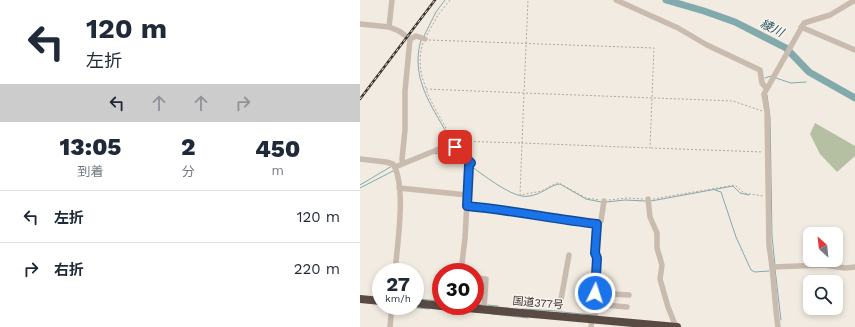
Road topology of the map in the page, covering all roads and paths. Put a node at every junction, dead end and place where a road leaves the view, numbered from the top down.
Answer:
1 (392, 0) edge
2 (450, 0) edge
3 (528, 0) edge
4 (616, 0) edge
5 (855, 0) edge
6 (360, 24) edge
7 (389, 27) junction
8 (800, 29) junction
9 (423, 38) junction
10 (410, 39) junction
11 (526, 44) junction
12 (855, 50) edge
13 (767, 87) junction
14 (426, 89) junction
15 (524, 93) junction
16 (652, 98) junction
17 (767, 112) junction
18 (522, 143) junction
19 (650, 148) junction
20 (768, 152) junction
21 (360, 159) edge
22 (402, 161) junction
23 (394, 167) junction
24 (399, 188) junction
25 (467, 195) junction
26 (769, 197) junction
27 (648, 200) junction
28 (604, 202) junction
29 (467, 206) junction
30 (597, 224) junction
31 (569, 255) dead end
32 (396, 263) edge
33 (462, 263) edge
34 (774, 267) junction
35 (855, 267) edge
36 (484, 279) edge
37 (595, 293) junction
38 (617, 294) junction
39 (629, 295) dead end
40 (360, 299) edge
41 (372, 300) edge
42 (594, 304) junction
43 (484, 306) joint
44 (616, 306) junction
45 (627, 307) dead end
46 (559, 313) junction
47 (391, 315) edge
48 (593, 322) edge
49 (644, 325) edge
50 (390, 327) edge
51 (677, 327) edge
52 (778, 327) edge

1 - 7 street
2 - 9 path
3 - 11 path
4 - 13 street
5 - 8 street
6 - 7 street
7 - 10 street
8 - 12 street
8 - 13 street
9 - 10 street
9 - 11 path
9 - 14 path
10 - 22 street
11 - 15 path
11 - 16 path
13 - 17 street
14 - 15 path
14 - 18 path
15 - 16 path
15 - 18 path
16 - 17 path
16 - 19 path
17 - 20 street
18 - 19 path
18 - 28 path
19 - 20 path
20 - 26 street
21 - 23 street
22 - 23 street
22 - 25 street
23 - 24 street
24 - 25 street
24 - 32 street
25 - 29 street
26 - 27 path
26 - 34 street
27 - 28 path
27 - 51 street
28 - 30 street
29 - 30 street
29 - 33 street
30 - 37 street
31 - 46 street
34 - 35 street
34 - 52 street
36 - 43 street
37 - 38 street
37 - 42 street
38 - 39 street
38 - 44 street
40 - 41 highway
42 - 44 street
42 - 48 street
43 - 46 highway, 国道377号
44 - 45 street
46 - 48 highway, 国道377号
47 - 50 street
48 - 49 highway, 国道377号
49 - 51 highway, 国道377号

